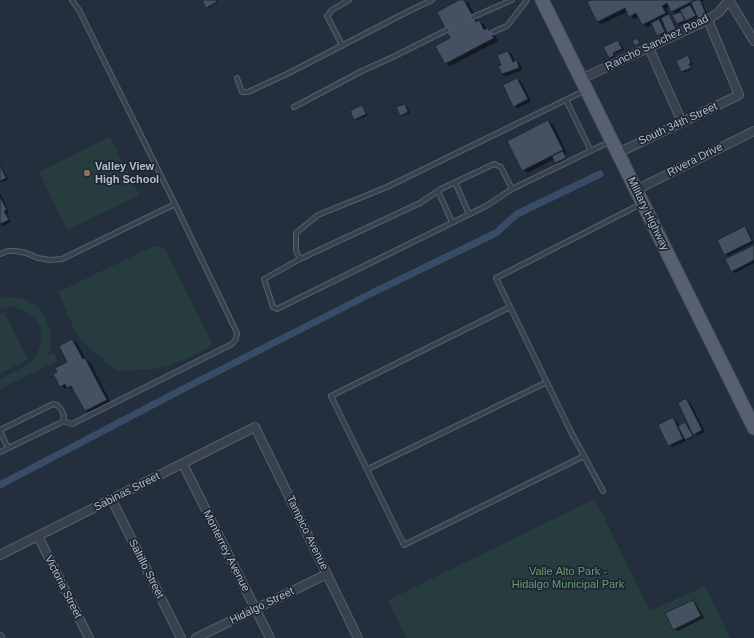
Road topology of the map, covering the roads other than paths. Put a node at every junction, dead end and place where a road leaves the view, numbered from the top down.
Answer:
1 (72, 0) edge
2 (349, 0) edge
3 (432, 0) edge
4 (512, 0) edge
5 (527, 0) edge
6 (542, 0) edge
7 (729, 0) edge
8 (473, 17) dead end
9 (708, 20) junction
10 (447, 30) dead end
11 (493, 32) dead end
12 (754, 42) edge
13 (342, 45) junction
14 (648, 48) junction
15 (236, 78) dead end
16 (584, 85) junction
17 (566, 100) junction
18 (294, 107) dead end
19 (682, 122) junction
20 (754, 131) edge
21 (612, 140) junction
22 (591, 151) junction
23 (618, 153) junction
24 (455, 182) junction
25 (512, 189) junction
26 (636, 190) junction
27 (438, 191) junction
28 (642, 203) junction
29 (176, 204) junction
30 (469, 214) junction
31 (452, 222) junction
32 (0, 254) edge
33 (300, 259) junction
34 (510, 308) junction
35 (547, 382) junction
36 (63, 421) junction
37 (255, 427) joint
38 (754, 428) edge
39 (0, 431) edge
40 (8, 448) junction
41 (0, 452) edge
42 (584, 456) junction
43 (183, 464) junction
44 (368, 469) junction
45 (603, 491) dead end
46 (112, 500) junction
47 (38, 536) junction
48 (0, 555) edge
49 (327, 574) junction
50 (256, 610) junction
51 (89, 638) edge
52 (181, 638) edge
53 (196, 638) edge
54 (270, 638) edge
55 (358, 638) edge

1 - 29 lane
2 - 13 lane
3 - 13 lane
4 - 8 lane
5 - 11 lane
6 - 16 main road, Military Highway
7 - 9 street, Rancho Sanchez Road
7 - 12 street
9 - 14 street, Rancho Sanchez Road
9 - 19 street, South 34th Street
10 - 18 lane
13 - 15 lane
14 - 16 street, Rancho Sanchez Road
14 - 19 street
16 - 17 lane
16 - 21 main road, Military Highway
17 - 22 lane
17 - 33 lane
19 - 23 street, South 34th Street
20 - 26 street, Rivera Drive
21 - 22 lane
21 - 23 main road, Military Highway
22 - 25 lane
23 - 26 main road, Military Highway
24 - 25 lane
24 - 27 lane
24 - 30 lane
25 - 30 lane
26 - 28 main road, Military Highway
27 - 31 lane
27 - 33 lane
28 - 34 lane
28 - 38 main road, Military Highway
29 - 32 lane
29 - 36 lane
30 - 31 lane
31 - 33 lane
34 - 35 lane
34 - 44 lane
35 - 42 lane
35 - 44 lane
36 - 39 lane
36 - 40 lane
37 - 43 street, Sabinas Street
37 - 49 street, Tampico Avenue
39 - 40 lane
40 - 41 lane
42 - 44 lane
42 - 45 lane
43 - 46 street, Sabinas Street
43 - 50 street, Monterrey Avenue
46 - 47 street, Sabinas Street
46 - 52 street, Saltillo Street
47 - 48 street, Sabinas Street
47 - 51 street, Victoria Street
49 - 50 street, Hidalgo Street
49 - 55 street, Tampico Avenue
50 - 53 street, Hidalgo Street
50 - 54 street, Monterrey Avenue

